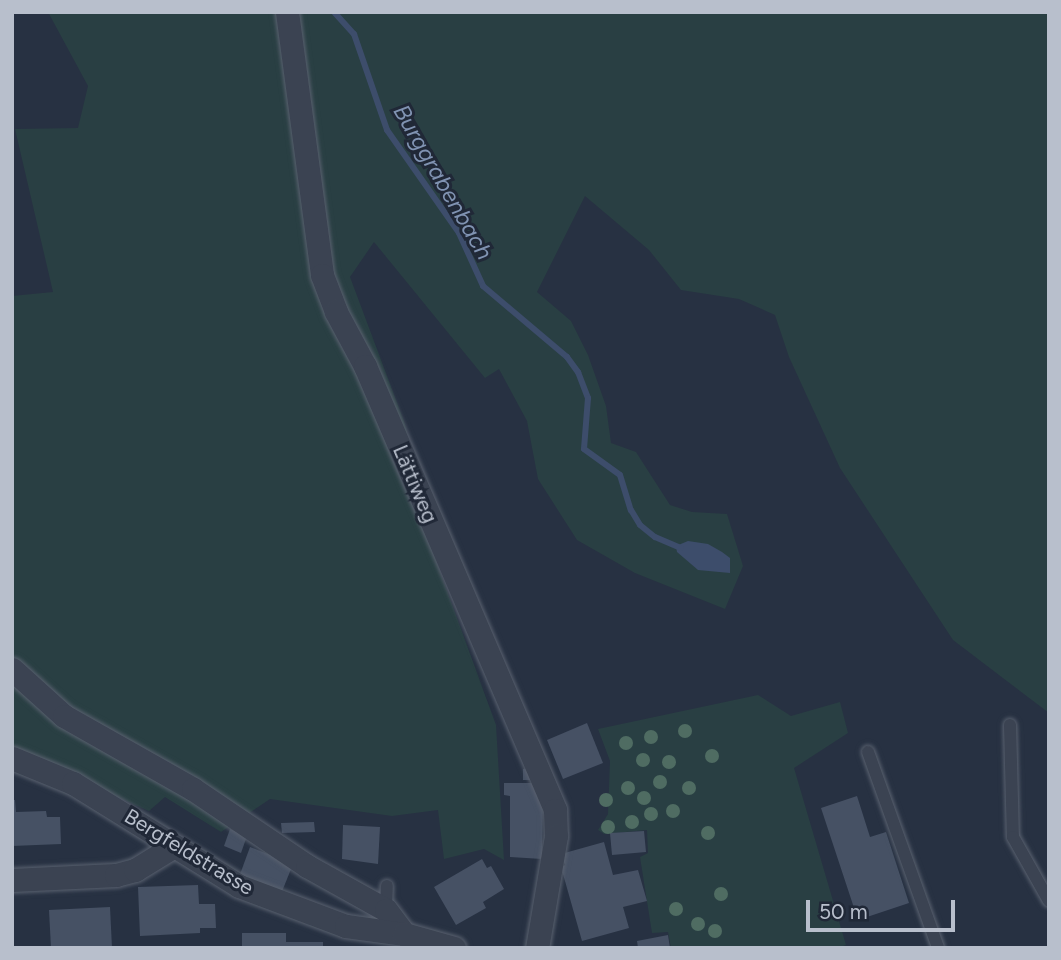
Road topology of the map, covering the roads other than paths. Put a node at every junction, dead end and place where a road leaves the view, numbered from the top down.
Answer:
1 (287, 12) edge
2 (12, 670) edge
3 (1010, 725) dead end
4 (868, 752) dead end
5 (12, 758) edge
6 (174, 846) junction
7 (12, 880) edge
8 (387, 886) dead end
9 (1049, 901) edge
10 (386, 910) junction
11 (404, 934) junction
12 (451, 947) edge
13 (537, 948) edge
14 (938, 948) edge

1 - 13 street, Lättiweg
2 - 10 street
3 - 9 lane
4 - 14 lane
5 - 6 street, Bergfeldstrasse
6 - 7 street
6 - 11 street, Bergfeldstrasse
8 - 10 lane
10 - 11 street
11 - 12 street, Bergfeldstrasse

